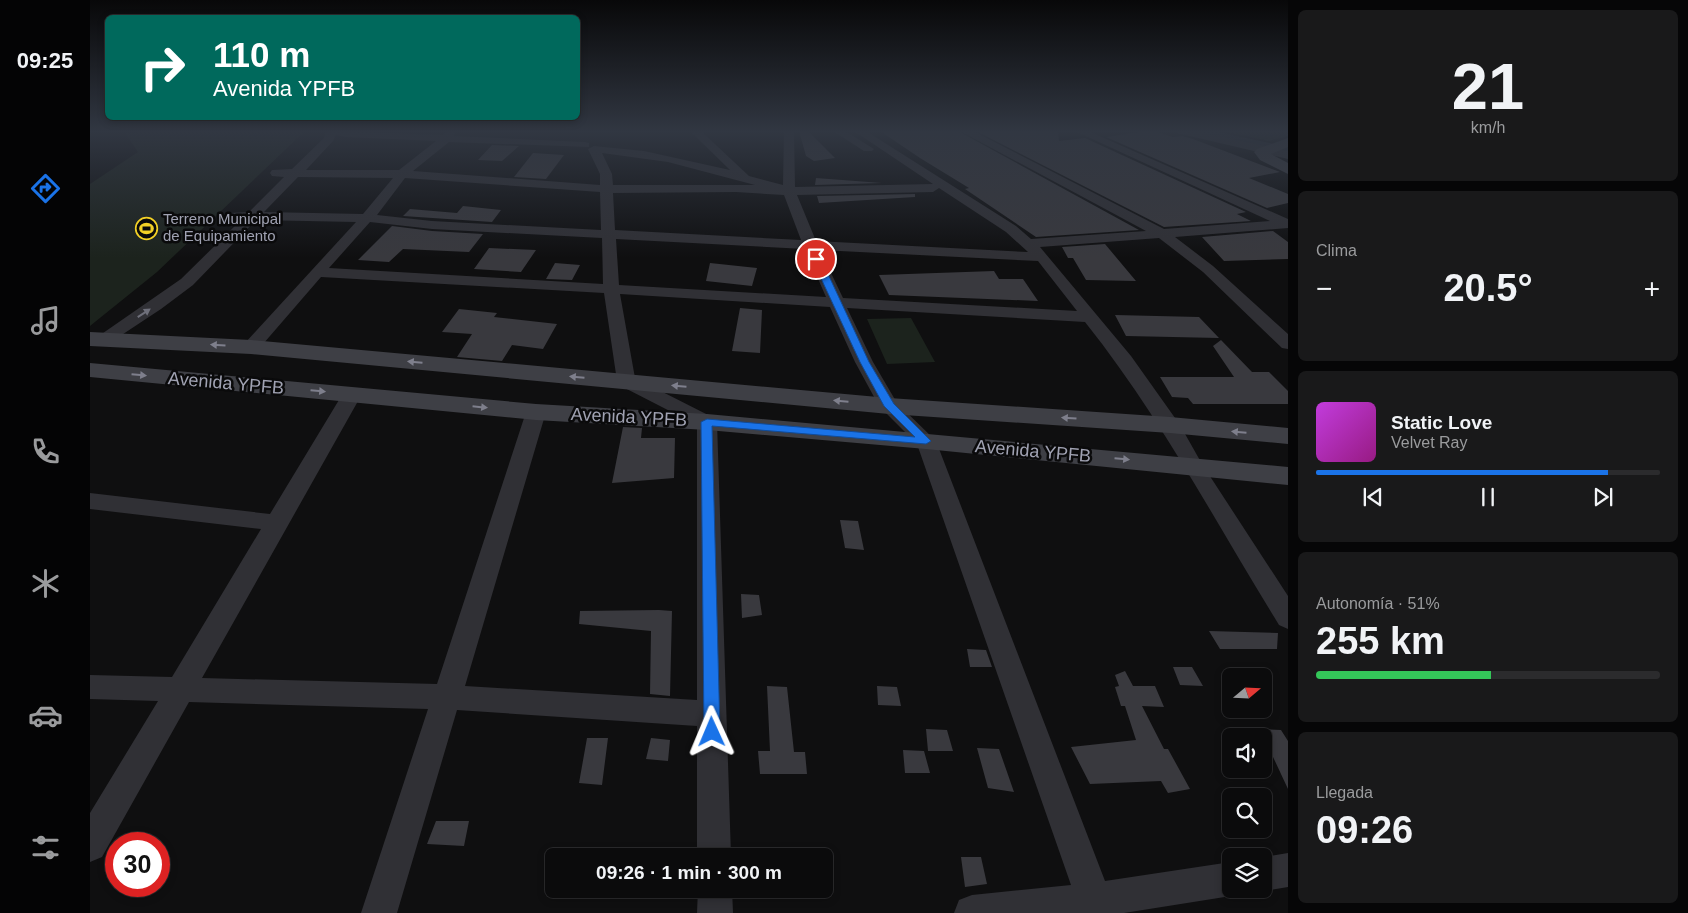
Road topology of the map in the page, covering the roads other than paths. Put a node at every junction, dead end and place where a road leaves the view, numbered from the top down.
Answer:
1 (276, 173) edge
2 (294, 173) edge
3 (360, 174) edge
4 (402, 174) junction
5 (606, 174) edge
6 (724, 174) edge
7 (740, 174) edge
8 (789, 174) edge
9 (909, 174) edge
10 (926, 174) edge
11 (1048, 174) edge
12 (1176, 174) edge
13 (746, 179) junction
14 (933, 188) junction
15 (608, 189) junction
16 (789, 191) junction
17 (234, 216) junction
18 (251, 216) junction
19 (367, 218) junction
20 (1288, 224) edge
21 (607, 233) junction
22 (1161, 233) junction
23 (810, 244) junction
24 (1027, 244) junction
25 (200, 248) dead end
26 (1042, 257) junction
27 (317, 272) junction
28 (174, 274) dead end
29 (611, 290) junction
30 (836, 303) junction
31 (1091, 317) junction
32 (94, 336) edge
33 (1288, 344) edge
34 (251, 347) junction
35 (90, 370) edge
36 (626, 381) junction
37 (352, 394) junction
38 (890, 406) junction
39 (536, 412) junction
40 (707, 422) junction
41 (1170, 425) junction
42 (1288, 436) edge
43 (926, 441) junction
44 (1192, 465) junction
45 (1288, 476) edge
46 (90, 501) edge
47 (278, 523) junction
48 (1288, 618) edge
49 (90, 687) edge
50 (182, 690) junction
51 (447, 697) junction
52 (712, 714) junction
53 (90, 845) edge
54 (714, 848) edge
55 (1288, 870) edge
56 (1272, 873) edge
57 (1222, 881) edge
58 (715, 898) edge
59 (1096, 906) edge
60 (379, 913) edge
61 (715, 913) edge
62 (972, 913) edge

1 - 17 street
2 - 18 street
3 - 4 street
4 - 15 street
4 - 19 street
5 - 15 street
6 - 13 street
7 - 13 street
8 - 16 street
9 - 14 street
10 - 24 street
11 - 22 street
12 - 20 street
13 - 16 street
14 - 16 street
14 - 24 street
15 - 16 street
15 - 21 street
16 - 23 street
17 - 18 street
17 - 25 street
18 - 19 street
32 -> 18 street
19 - 21 street
19 - 27 street
20 - 22 street
21 - 23 street
21 - 29 street
22 - 24 street
22 - 33 street
23 - 26 street
23 - 30 street
24 - 26 street
26 - 31 street
27 - 29 street
27 - 34 street
28 - 32 street
29 - 30 street
29 - 36 street
30 - 31 street
30 - 38 street
31 - 41 street
34 -> 32 street, Avenida YPFB
36 -> 34 street, Avenida YPFB
35 -> 37 street, Avenida YPFB
38 -> 36 street, Avenida YPFB
36 - 40 street
37 -> 39 street, Avenida YPFB
37 - 47 street
41 -> 38 street, Avenida YPFB
38 - 43 street
39 - 40 street, Avenida YPFB
39 - 51 street
40 - 43 street, Avenida YPFB
40 - 52 street
42 -> 41 street, Avenida YPFB
41 - 44 street
43 -> 44 street, Avenida YPFB
43 - 59 street
44 - 45 street, Avenida YPFB
44 - 48 street
46 - 47 street
47 - 50 street
49 - 50 street
50 - 51 street
50 - 53 street
51 - 52 street
51 - 60 street
52 - 54 street
55 - 56 street
57 - 59 street
58 - 61 street
59 - 62 street

